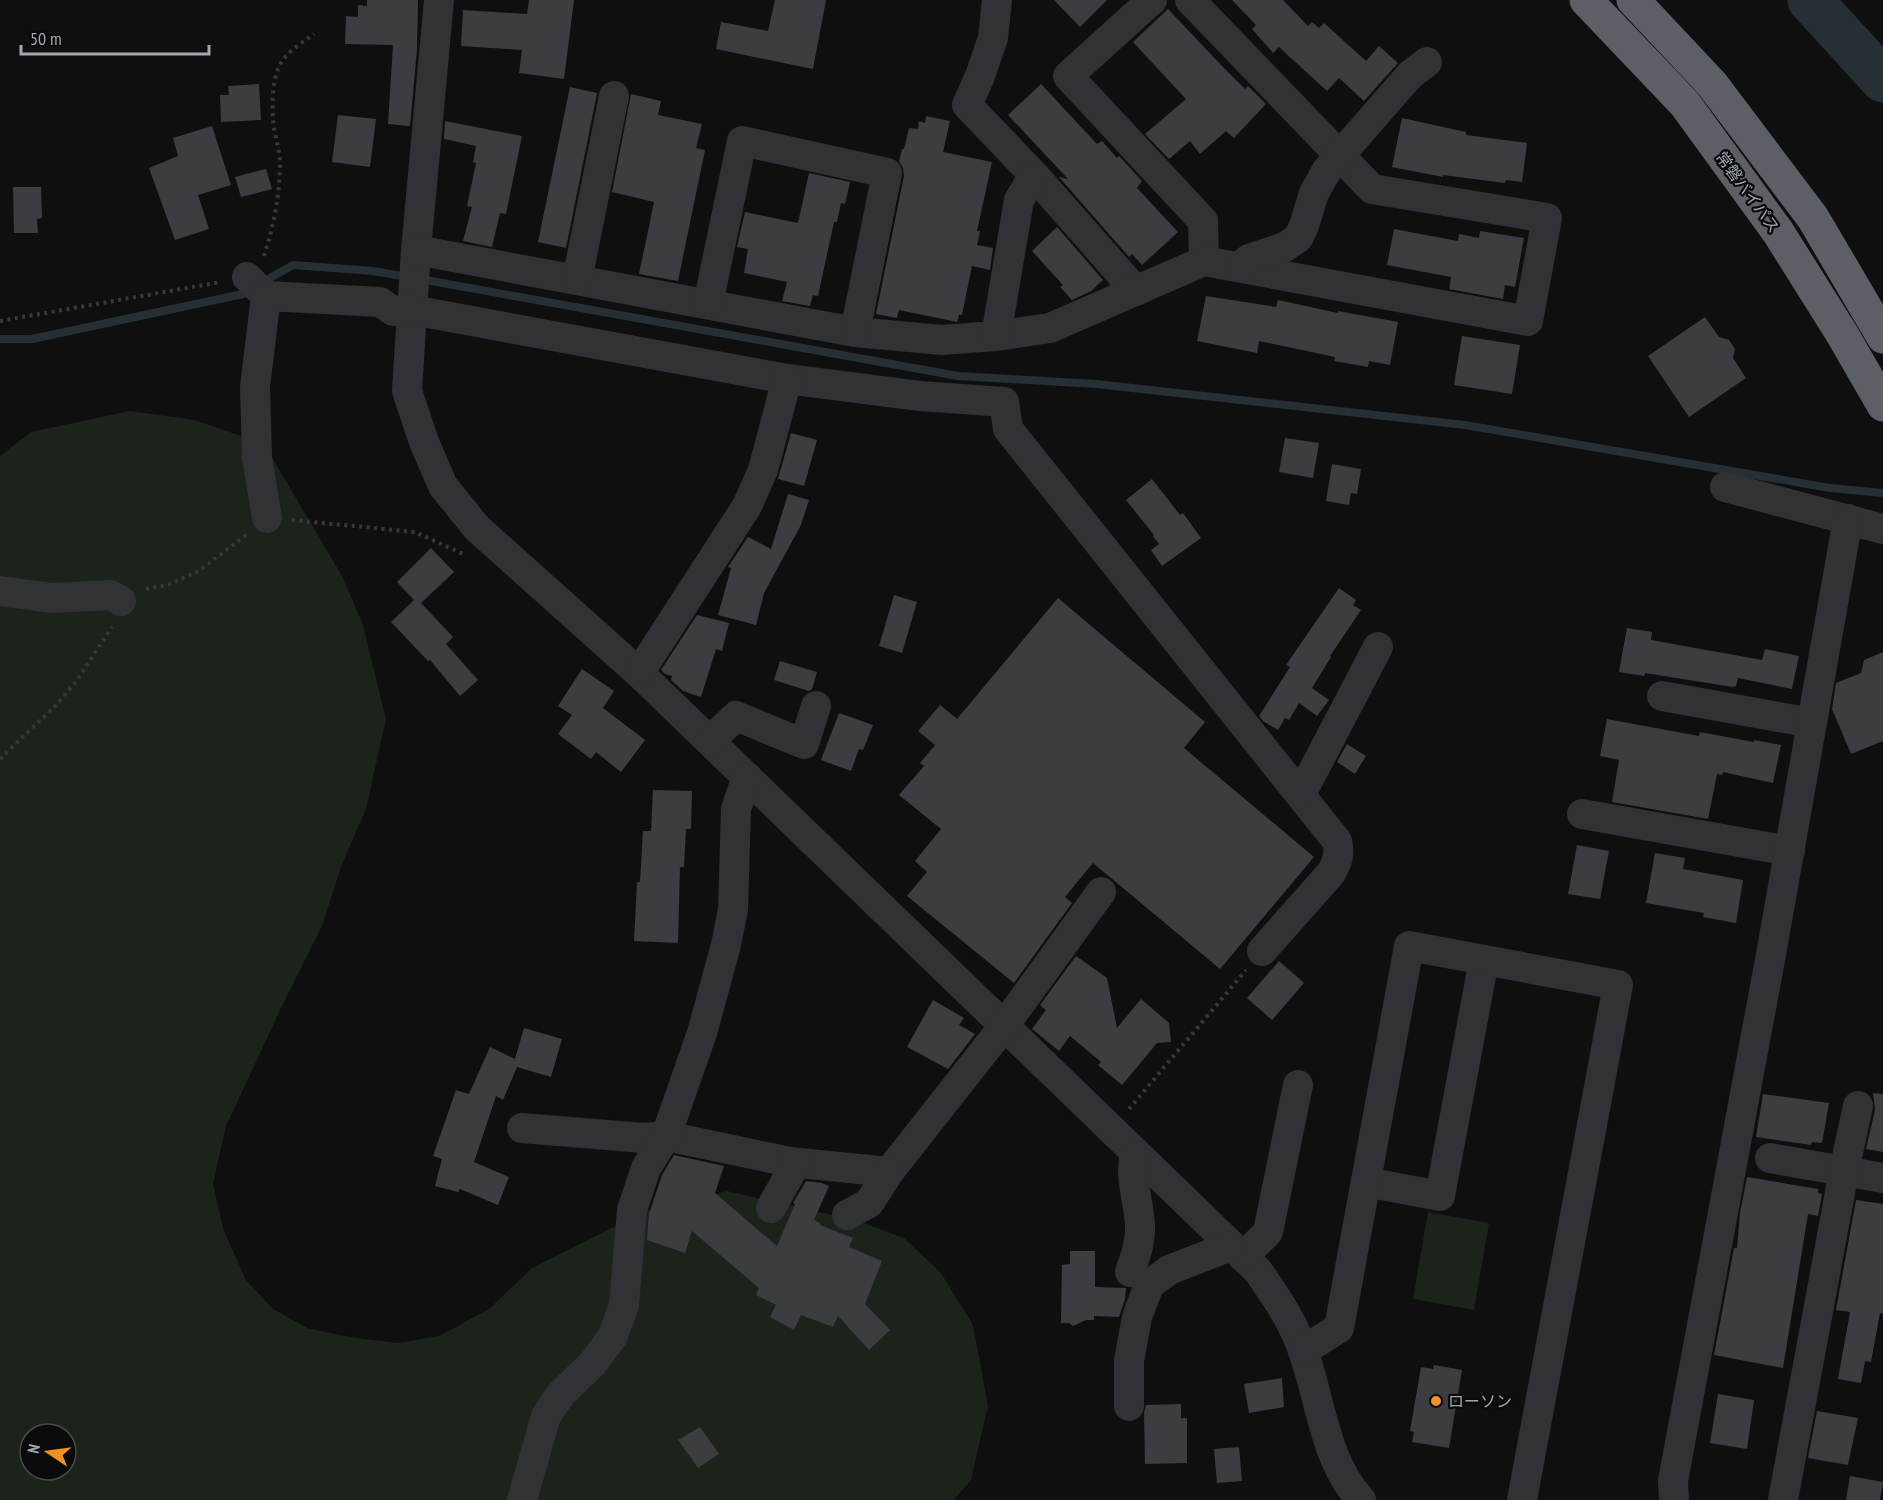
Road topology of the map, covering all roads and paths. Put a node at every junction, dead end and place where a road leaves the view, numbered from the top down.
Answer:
1 (439, 0) edge
2 (997, 0) edge
3 (1152, 0) edge
4 (1190, 0) edge
5 (1586, 0) edge
6 (1633, 0) edge
7 (314, 34) dead end
8 (1427, 62) dead end
9 (614, 96) dead end
10 (1339, 155) junction
11 (1034, 175) junction
12 (416, 250) junction
13 (1204, 261) junction
14 (1239, 267) junction
15 (577, 280) junction
16 (256, 286) junction
17 (1136, 291) junction
18 (708, 304) junction
19 (412, 310) junction
20 (0, 321) edge
21 (855, 332) junction
22 (996, 336) junction
23 (1883, 337) edge
24 (787, 379) junction
25 (1883, 405) edge
26 (1725, 487) dead end
27 (267, 518) junction
28 (1848, 519) junction
29 (1883, 529) edge
30 (506, 555) junction
31 (0, 591) edge
32 (121, 601) junction
33 (1378, 647) dead end
34 (639, 673) junction
35 (1662, 696) dead end
36 (816, 706) dead end
37 (1812, 723) junction
38 (710, 741) junction
39 (0, 759) edge
40 (747, 777) junction
41 (1301, 794) junction
42 (1582, 814) dead end
43 (1790, 851) junction
44 (1101, 892) dead end
45 (1262, 951) joint
46 (1484, 960) junction
47 (1004, 1026) junction
48 (1298, 1085) dead end
49 (1858, 1106) dead end
50 (522, 1128) dead end
51 (1111, 1130) junction
52 (666, 1136) junction
53 (1135, 1154) junction
54 (1770, 1158) dead end
55 (796, 1163) junction
56 (1844, 1171) junction
57 (889, 1173) junction
58 (1883, 1178) edge
59 (1366, 1182) junction
60 (771, 1208) dead end
61 (847, 1215) dead end
62 (1237, 1251) junction
63 (1130, 1272) dead end
64 (1303, 1351) junction
65 (1129, 1406) dead end
66 (522, 1500) edge
67 (1361, 1500) edge
68 (1522, 1500) edge
69 (1674, 1500) edge
70 (1783, 1500) edge

1 - 12 street
2 - 11 street
3 - 13 street
4 - 10 street
5 - 25 highway, 常磐バイパス
6 - 23 highway
7 - 16 path
8 - 10 street
9 - 15 street
10 - 14 street
10 - 14 street
11 - 17 street
11 - 22 street
12 - 15 street
12 - 19 street
13 - 14 street
13 - 17 street
15 - 18 street
16 - 19 street
16 - 20 path
16 - 27 street
17 - 22 street
18 - 21 street
18 - 21 street
19 - 24 street
19 - 30 street
21 - 22 street
24 - 34 street
24 - 41 street
26 - 28 street
27 - 30 path
27 - 32 path
28 - 29 street
28 - 37 street
30 - 34 street
31 - 32 street
32 - 39 path
33 - 41 street
34 - 38 street
35 - 37 street
36 - 38 street
37 - 43 street
38 - 40 street
40 - 47 street
40 - 52 street
41 - 45 street
42 - 43 street
43 - 69 street
44 - 47 street
45 - 51 path
46 - 59 street
46 - 59 street
46 - 68 street
47 - 51 street
47 - 57 street
48 - 62 street
49 - 56 street
50 - 52 street
51 - 53 street
52 - 55 street
52 - 66 street
53 - 62 street
53 - 63 street
54 - 56 street
55 - 57 street
55 - 60 street
56 - 58 street
56 - 70 street
57 - 61 street
59 - 64 street
62 - 64 street
62 - 65 street
64 - 67 street

